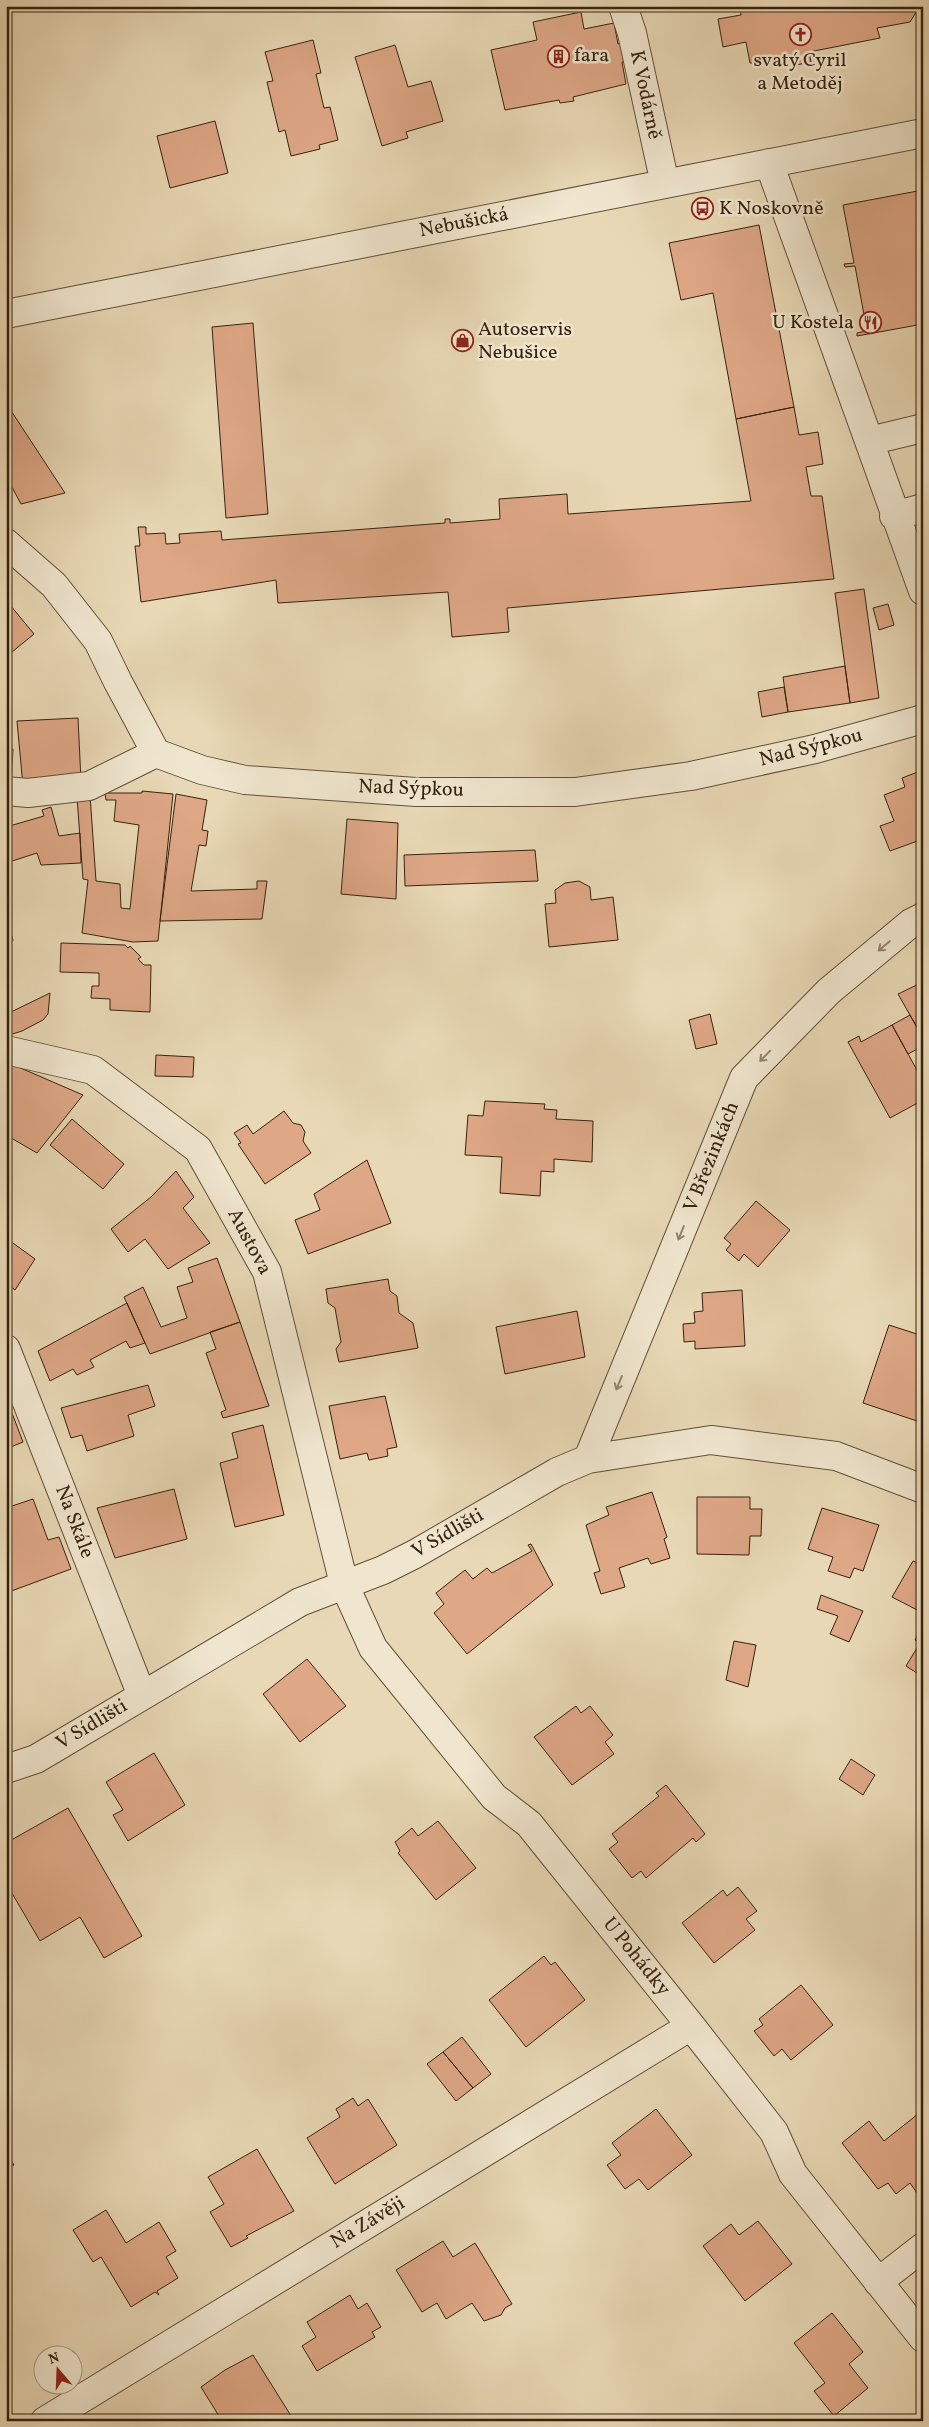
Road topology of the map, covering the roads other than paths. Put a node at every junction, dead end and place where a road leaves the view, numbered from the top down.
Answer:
1 (623, 6) edge
2 (923, 133) edge
3 (770, 163) junction
4 (665, 184) junction
5 (6, 314) edge
6 (923, 428) edge
7 (868, 441) junction
8 (923, 508) edge
9 (894, 516) junction
10 (6, 543) edge
11 (923, 591) edge
12 (923, 719) edge
13 (156, 753) junction
14 (6, 790) edge
15 (923, 917) edge
16 (6, 1050) edge
17 (6, 1349) edge
18 (588, 1459) junction
19 (923, 1489) edge
20 (344, 1584) junction
21 (142, 1696) junction
22 (6, 1769) edge
23 (691, 2026) junction
24 (923, 2247) edge
25 (878, 2282) junction
26 (923, 2338) edge
27 (45, 2421) edge

1 - 4 street, K Vodárně
2 - 3 street, Nebušická
3 - 4 street, Nebušická
3 - 7 street
4 - 5 street, Nebušická
6 - 7 street
7 - 9 street
8 - 9 street
9 - 11 street
10 - 13 street
12 - 13 street, Nad Sýpkou
13 - 14 street
15 -> 18 street, V Březinkách
16 - 20 street, Austova
17 - 21 street, Na Skále
18 - 19 street, V Sídlišti
18 - 20 street, V Sídlišti
20 - 21 street, V Sídlišti
20 - 23 street, U Pohádky
21 - 22 street, V Sídlišti
23 - 25 street, U Pohádky
23 - 27 street, Na Závěji
24 - 25 street
25 - 26 street, U Pohádky

